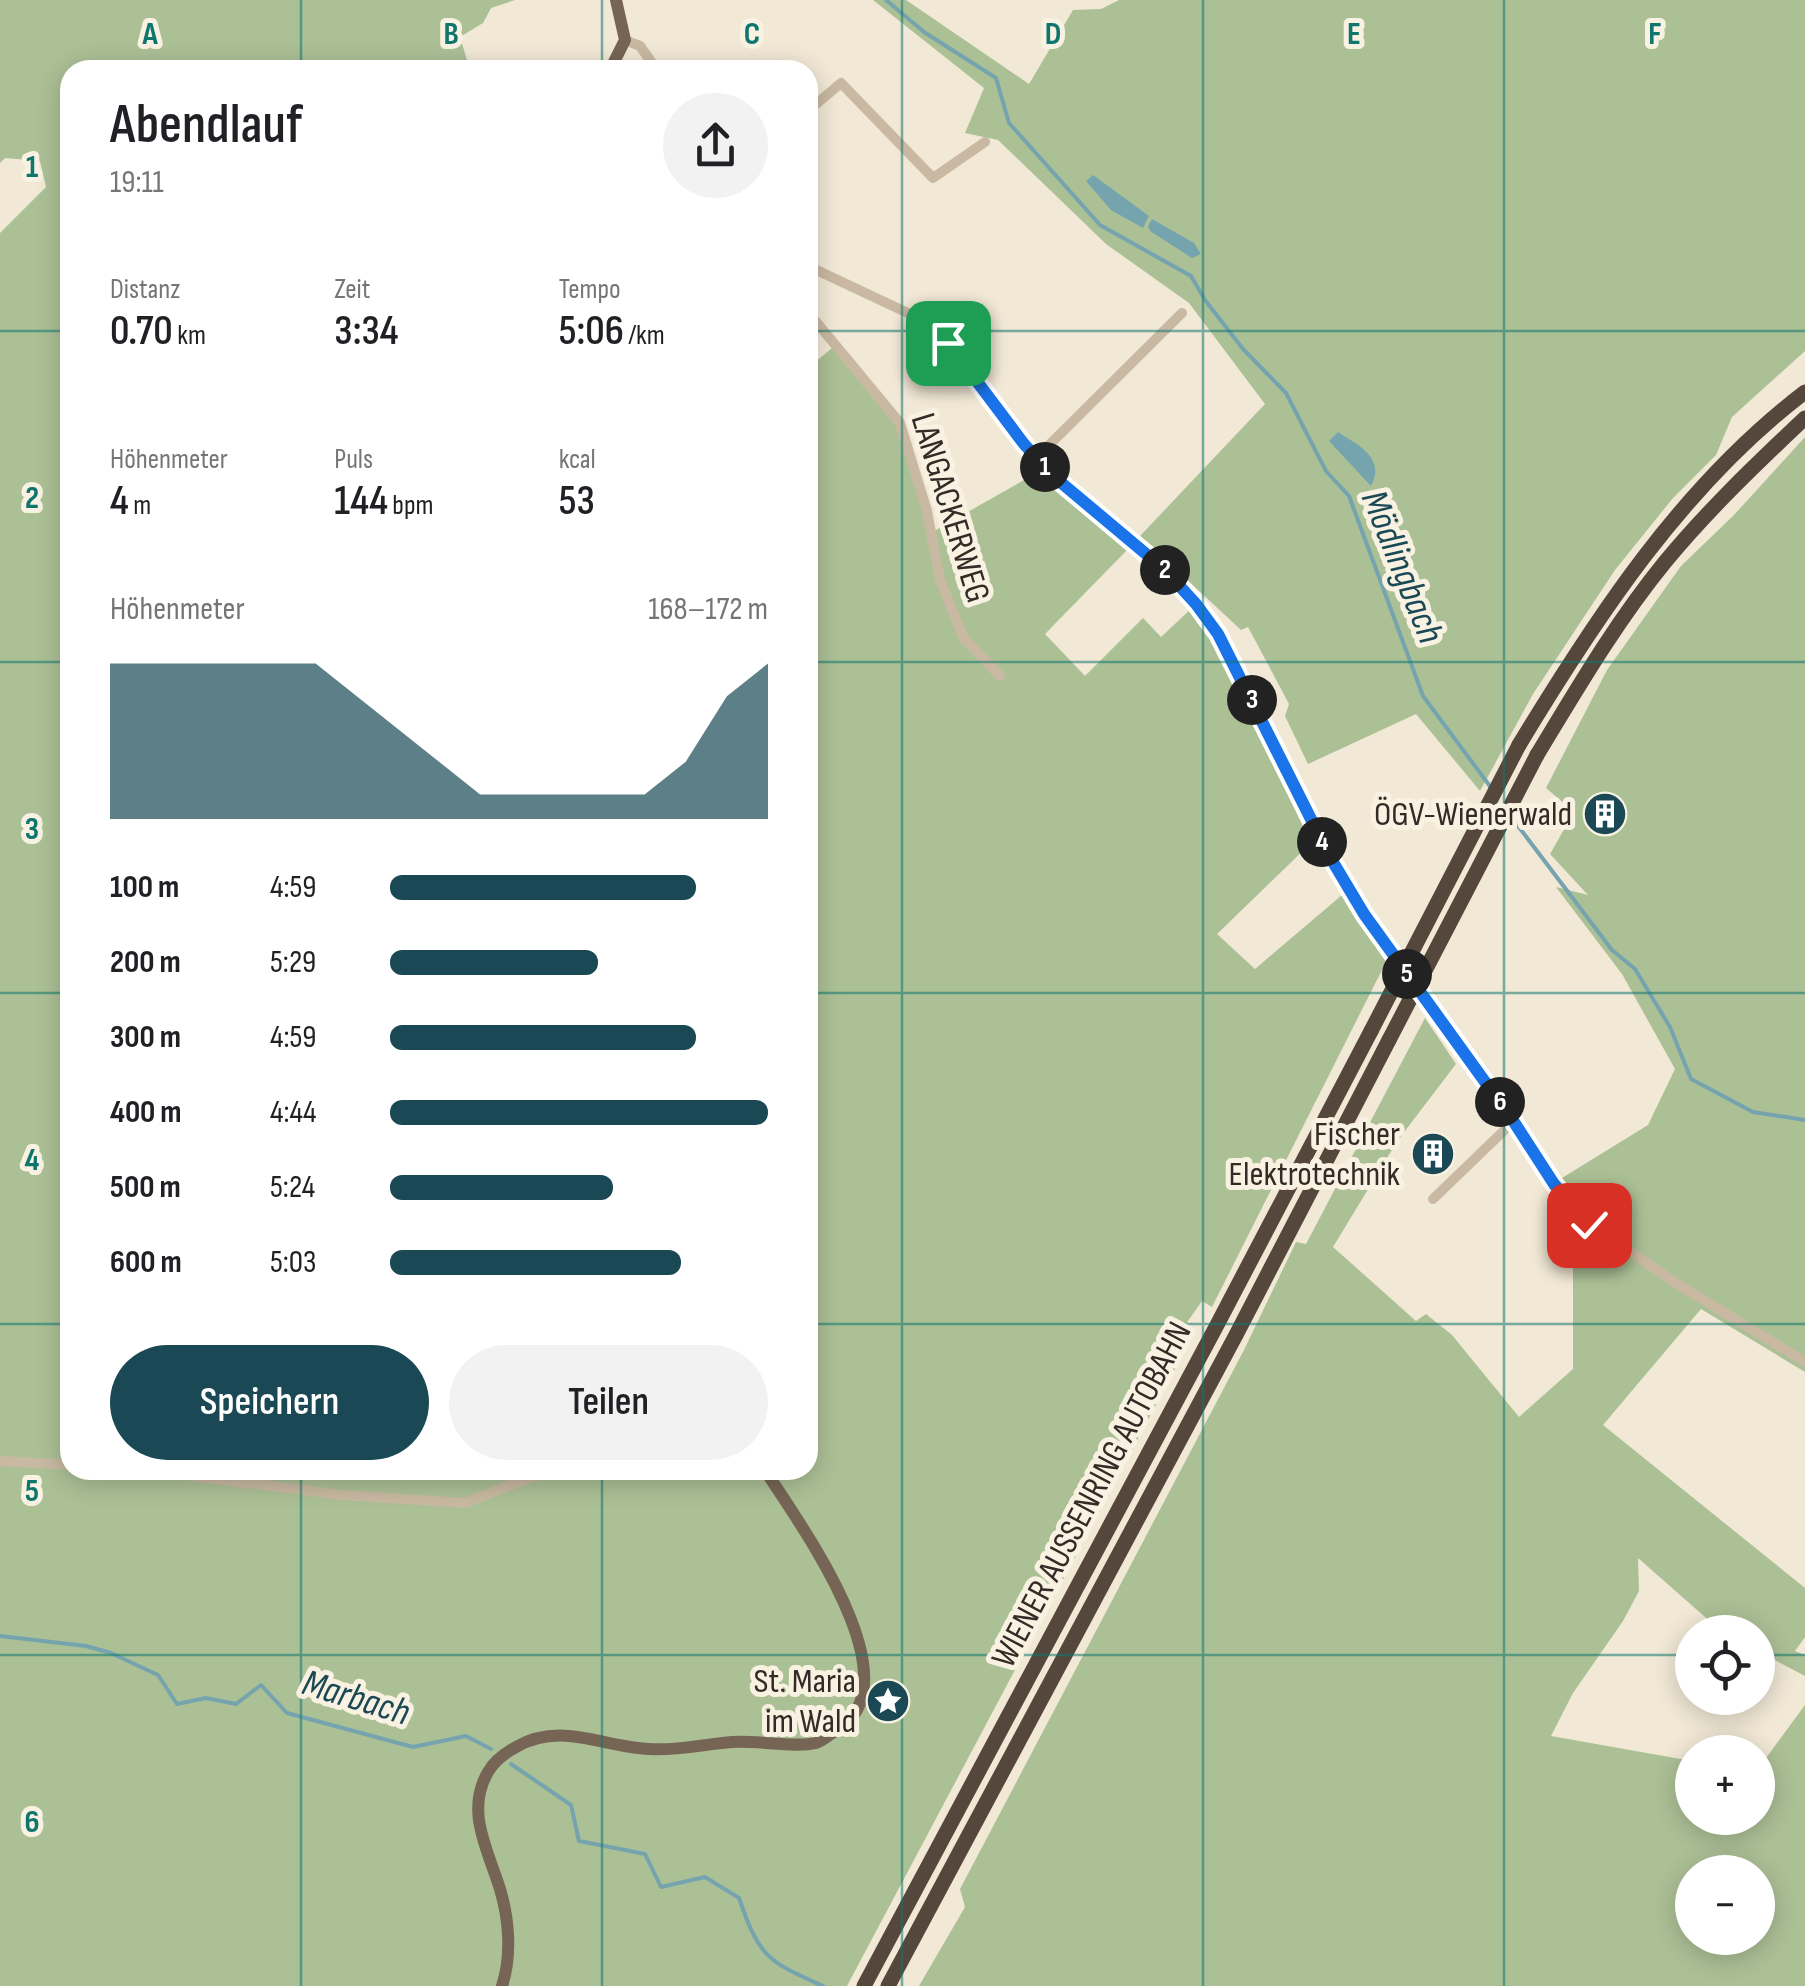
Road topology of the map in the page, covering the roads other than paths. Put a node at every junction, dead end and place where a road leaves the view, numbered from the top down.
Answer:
1 (616, 0) edge
2 (625, 40) junction
3 (615, 60) edge
4 (650, 60) edge
5 (818, 103) edge
6 (984, 142) dead end
7 (818, 271) edge
8 (1182, 313) dead end
9 (818, 324) edge
10 (1805, 392) edge
11 (1805, 418) edge
12 (1036, 458) junction
13 (1000, 676) dead end
14 (1514, 1122) junction
15 (1432, 1200) dead end
16 (1805, 1362) edge
17 (0, 1461) edge
18 (60, 1464) edge
19 (223, 1480) edge
20 (525, 1480) edge
21 (770, 1480) edge
22 (502, 1986) edge
23 (864, 1986) edge
24 (888, 1986) edge

1 - 2 main road
2 - 3 main road
2 - 4 street
5 - 6 street
7 - 12 street
8 - 12 street
9 - 13 street, LANGACKERWEG
10 - 23 highway, WIENER AUSSENRING AUTOBAHN, bridge
11 - 24 highway, WIENER AUSSENRING AUTOBAHN, bridge
12 - 14 street
14 - 15 street
14 - 16 street
17 - 18 street
19 - 20 street
21 - 22 main road

